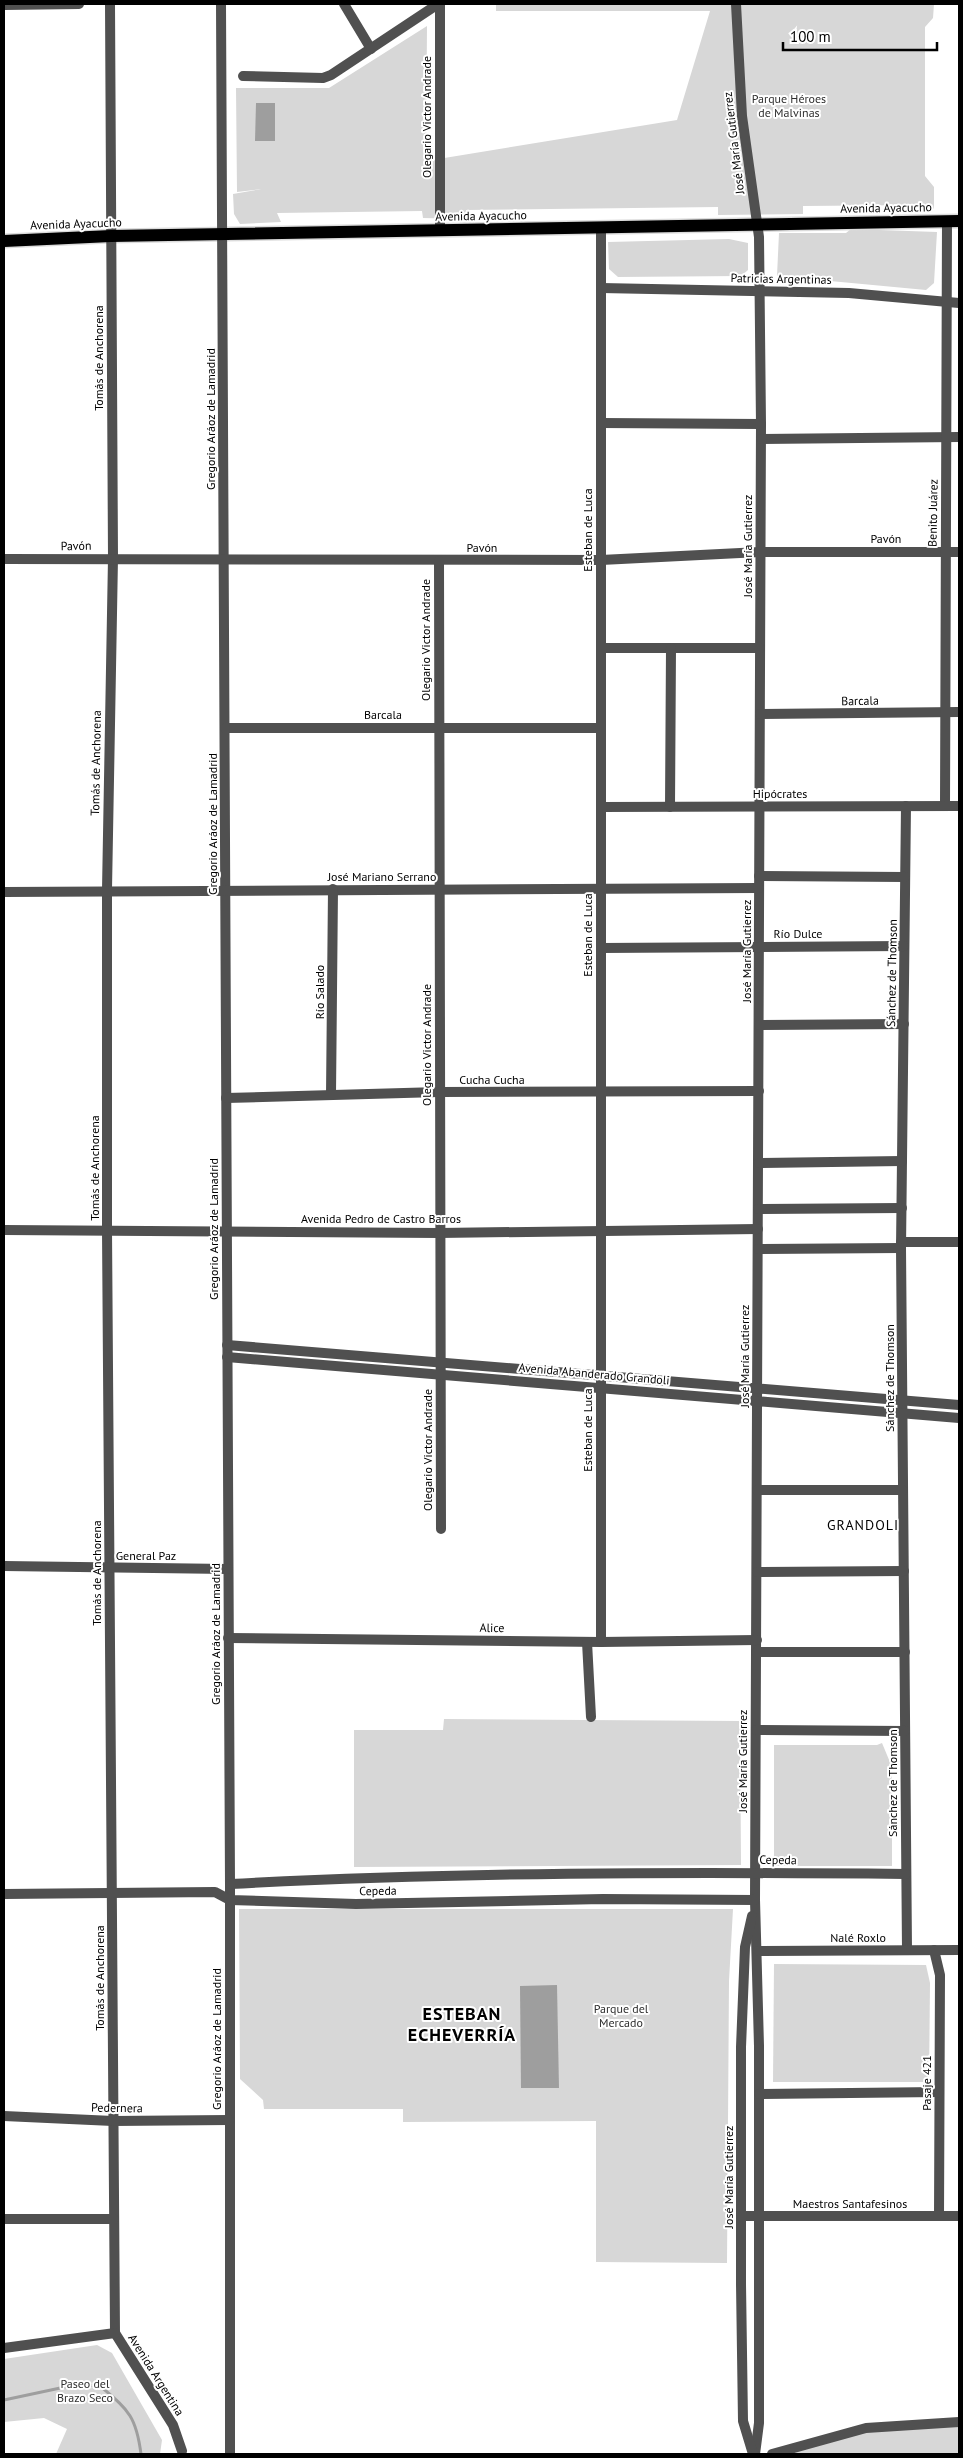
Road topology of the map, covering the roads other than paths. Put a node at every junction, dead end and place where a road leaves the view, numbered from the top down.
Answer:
1 (79, 4) edge
2 (110, 4) edge
3 (222, 4) edge
4 (344, 4) edge
5 (439, 4) edge
6 (736, 4) edge
7 (4, 5) edge
8 (371, 49) junction
9 (243, 76) dead end
10 (953, 221) edge
11 (757, 224) junction
12 (601, 227) junction
13 (440, 231) junction
14 (223, 234) junction
15 (111, 236) junction
16 (4, 241) edge
17 (601, 288) junction
18 (760, 290) junction
19 (946, 302) junction
20 (959, 302) edge
21 (601, 423) junction
22 (761, 424) junction
23 (959, 437) edge
24 (946, 438) junction
25 (761, 439) junction
26 (760, 552) junction
27 (945, 552) junction
28 (959, 552) edge
29 (112, 558) junction
30 (4, 559) edge
31 (224, 559) junction
32 (439, 560) junction
33 (601, 560) junction
34 (601, 648) junction
35 (671, 648) junction
36 (760, 648) junction
37 (959, 712) edge
38 (945, 713) junction
39 (760, 714) junction
40 (439, 727) junction
41 (225, 728) junction
42 (601, 728) junction
43 (906, 806) junction
44 (945, 806) junction
45 (959, 806) edge
46 (601, 807) junction
47 (670, 807) junction
48 (760, 807) junction
49 (759, 876) junction
50 (905, 877) junction
51 (760, 888) junction
52 (333, 889) junction
53 (439, 889) junction
54 (601, 889) junction
55 (107, 890) junction
56 (225, 890) junction
57 (4, 892) edge
58 (759, 946) junction
59 (904, 946) junction
60 (601, 948) junction
61 (904, 1024) junction
62 (759, 1025) junction
63 (759, 1091) junction
64 (439, 1092) junction
65 (601, 1092) junction
66 (331, 1095) junction
67 (226, 1098) junction
68 (902, 1162) junction
69 (759, 1163) junction
70 (902, 1208) junction
71 (758, 1209) junction
72 (758, 1229) junction
73 (4, 1230) edge
74 (107, 1230) junction
75 (601, 1230) junction
76 (227, 1231) junction
77 (439, 1233) junction
78 (959, 1242) edge
79 (901, 1245) junction
80 (758, 1249) junction
81 (227, 1345) junction
82 (227, 1357) junction
83 (440, 1362) junction
84 (440, 1374) junction
85 (601, 1375) junction
86 (600, 1387) junction
87 (758, 1389) junction
88 (903, 1400) junction
89 (758, 1402) junction
90 (959, 1405) edge
91 (903, 1413) junction
92 (959, 1418) edge
93 (758, 1490) junction
94 (903, 1490) junction
95 (441, 1529) dead end
96 (4, 1566) edge
97 (110, 1568) junction
98 (228, 1569) junction
99 (904, 1571) junction
100 (757, 1572) junction
101 (228, 1638) junction
102 (756, 1640) junction
103 (586, 1642) junction
104 (601, 1642) junction
105 (756, 1652) junction
106 (905, 1652) junction
107 (591, 1716) dead end
108 (756, 1730) junction
109 (905, 1730) junction
110 (755, 1872) junction
111 (906, 1874) junction
112 (230, 1884) junction
113 (112, 1893) junction
114 (4, 1894) edge
115 (230, 1900) junction
116 (755, 1900) junction
117 (758, 1950) junction
118 (907, 1950) junction
119 (934, 1950) junction
120 (959, 1950) edge
121 (939, 2092) junction
122 (759, 2094) junction
123 (4, 2116) edge
124 (229, 2120) junction
125 (113, 2121) junction
126 (741, 2216) junction
127 (758, 2216) junction
128 (939, 2216) junction
129 (959, 2216) edge
130 (4, 2219) edge
131 (114, 2219) junction
132 (115, 2333) junction
133 (4, 2348) edge
134 (959, 2422) edge
135 (182, 2451) dead end
136 (230, 2454) edge
137 (754, 2454) edge
138 (772, 2454) edge

1 - 7 street
2 - 15 street, Tomás de Anchorena
3 - 14 street, Gregorio Aráoz de Lamadrid
4 - 8 street
5 - 8 street
5 - 13 street, Olegario Victor Andrade
6 - 11 street, José María Gutierrez
8 - 9 street
10 - 11 main road, Avenida Ayacucho
10 - 19 street, Benito Juárez
11 - 12 main road, Avenida Ayacucho
11 - 18 street, José María Gutierrez
12 - 13 main road, Avenida Ayacucho
12 - 17 street, Esteban de Luca
13 - 14 main road, Avenida Ayacucho
14 - 15 main road, Avenida Ayacucho
14 - 31 street, Gregorio Aráoz de Lamadrid
15 - 16 main road, Avenida Ayacucho
15 - 29 street, Tomás de Anchorena
17 - 18 street, Patricias Argentinas
17 - 21 street, Esteban de Luca
18 - 19 street, Patricias Argentinas
18 - 22 street, José María Gutierrez
19 - 20 street, Patricias Argentinas
19 - 24 street, Benito Juárez
21 - 22 street
21 - 33 street, Esteban de Luca
22 - 25 street, José María Gutierrez
23 - 24 street
24 - 25 street
24 - 27 street, Benito Juárez
25 - 26 street, José María Gutierrez
26 - 27 street, Pavón
26 - 33 street, Pavón
26 - 36 street, José María Gutierrez
27 - 28 street, Pavón
27 - 38 street, Benito Juárez
29 - 30 street, Pavón
29 - 31 street, Pavón
29 - 55 street, Tomás de Anchorena
31 - 32 street, Pavón
31 - 41 street, Gregorio Aráoz de Lamadrid
32 - 33 street, Pavón
32 - 40 street, Olegario Victor Andrade
33 - 34 street, Esteban de Luca
34 - 35 street
34 - 42 street, Esteban de Luca
35 - 36 street
35 - 47 street
36 - 39 street, José María Gutierrez
37 - 38 street, Barcala
38 - 39 street, Barcala
38 - 44 street, Benito Juárez
39 - 48 street, José María Gutierrez
40 - 41 street, Barcala
40 - 42 street, Barcala
40 - 53 street, Olegario Victor Andrade
41 - 56 street, Gregorio Aráoz de Lamadrid
42 - 46 street, Esteban de Luca
43 - 44 street, Hipócrates
43 - 48 street, Hipócrates
43 - 50 street, Sánchez de Thomson
44 - 45 street, Hipócrates
46 - 47 street, Hipócrates
46 - 54 street, Esteban de Luca
47 - 48 street, Hipócrates
48 - 49 street, José María Gutierrez
49 - 50 street
49 - 51 street, José María Gutierrez
50 - 59 street, Sánchez de Thomson
51 - 54 street, José Mariano Serrano
51 - 58 street, José María Gutierrez
52 - 53 street, José Mariano Serrano
52 - 56 street, José Mariano Serrano
52 - 66 street, Río Salado
53 - 54 street, José Mariano Serrano
53 - 64 street, Olegario Victor Andrade
54 - 60 street, Esteban de Luca
55 - 56 street, José Mariano Serrano
55 - 57 street, José Mariano Serrano
55 - 74 street, Tomás de Anchorena
56 - 67 street, Gregorio Aráoz de Lamadrid
58 - 59 street, Río Dulce
58 - 60 street, Río Dulce
58 - 62 street, José María Gutierrez
59 - 61 street, Sánchez de Thomson
60 - 65 street, Esteban de Luca
61 - 62 street
61 - 68 street, Sánchez de Thomson
62 - 63 street, José María Gutierrez
63 - 65 street, Cucha Cucha
63 - 69 street, José María Gutierrez
64 - 65 street, Cucha Cucha
64 - 66 street, Cucha Cucha
64 - 77 street, Olegario Victor Andrade
65 - 75 street, Esteban de Luca
66 - 67 street, Cucha Cucha
67 - 76 street, Gregorio Aráoz de Lamadrid
68 - 69 street
68 - 70 street, Sánchez de Thomson
69 - 71 street, José María Gutierrez
70 - 71 street
70 - 79 street, Sánchez de Thomson
71 - 72 street, José María Gutierrez
72 - 75 street, Avenida Pedro de Castro Barros
72 - 80 street, José María Gutierrez
73 - 74 street, Avenida Pedro de Castro Barros
74 - 76 street, Avenida Pedro de Castro Barros
74 - 97 street, Tomás de Anchorena
75 - 77 street, Avenida Pedro de Castro Barros
75 - 85 street, Esteban de Luca
76 - 77 street, Avenida Pedro de Castro Barros
76 - 81 street, Gregorio Aráoz de Lamadrid
77 - 83 street, Olegario Victor Andrade
78 - 79 street
79 - 80 street
79 - 88 street, Sánchez de Thomson
80 - 87 street, José María Gutierrez
81 - 82 street, Gregorio Aráoz de Lamadrid
81 - 83 street, Avenida Abanderado Grandoli
82 - 84 street, Avenida Abanderado Grandoli
82 - 98 street, Gregorio Aráoz de Lamadrid
83 - 84 street, Olegario Victor Andrade
83 - 85 street, Avenida Abanderado Grandoli
84 - 86 street, Avenida Abanderado Grandoli
84 - 95 street, Olegario Victor Andrade
85 - 86 street, Esteban de Luca
85 - 87 street, Avenida Abanderado Grandoli
86 - 89 street, Avenida Abanderado Grandoli
86 - 104 street, Esteban de Luca
87 - 88 street, Avenida Abanderado Grandoli
87 - 89 street, José María Gutierrez
88 - 90 street, Avenida Abanderado Grandoli
88 - 91 street, Sánchez de Thomson
89 - 91 street, Avenida Abanderado Grandoli
89 - 93 street, José María Gutierrez
91 - 92 street, Avenida Abanderado Grandoli
91 - 94 street, Sánchez de Thomson
93 - 94 street
93 - 100 street, José María Gutierrez
94 - 99 street, Sánchez de Thomson
96 - 97 street, General Paz
97 - 98 street, General Paz
97 - 113 street, Tomás de Anchorena
98 - 101 street, Gregorio Aráoz de Lamadrid
99 - 100 street
99 - 106 street, Sánchez de Thomson
100 - 102 street, José María Gutierrez
101 - 103 street, Alice
101 - 112 street, Gregorio Aráoz de Lamadrid
102 - 104 street, Alice
102 - 105 street, José María Gutierrez
103 - 104 street, Alice
103 - 107 street
105 - 106 street
105 - 108 street, José María Gutierrez
106 - 109 street, Sánchez de Thomson
108 - 109 street
108 - 110 street, José María Gutierrez
109 - 111 street, Sánchez de Thomson
110 - 111 street, Cepeda
110 - 112 street, Cepeda
110 - 116 street, José María Gutierrez
111 - 118 street, Sánchez de Thomson
112 - 115 street, Gregorio Aráoz de Lamadrid
113 - 114 street, Cepeda
113 - 115 street, Cepeda
113 - 125 street, Tomás de Anchorena
115 - 116 street, Cepeda
115 - 124 street, Gregorio Aráoz de Lamadrid
116 - 117 street, José María Gutierrez
116 - 126 street, José María Gutierrez
117 - 118 street, Nalé Roxlo
117 - 122 street, José María Gutierrez
118 - 119 street, Nalé Roxlo
119 - 120 street, Nalé Roxlo
119 - 121 street, Pasaje 421
121 - 122 street
121 - 128 street, Pasaje 421
122 - 127 street, José María Gutierrez
123 - 125 street, Pedernera
124 - 125 street, Pedernera
124 - 136 street, Gregorio Aráoz de Lamadrid
125 - 131 street, Tomás de Anchorena
126 - 127 street, Maestros Santafesinos
126 - 137 street, José María Gutierrez
127 - 128 street, Maestros Santafesinos
127 - 137 street, José María Gutierrez
128 - 129 street, Maestros Santafesinos
130 - 131 street
131 - 132 street, Tomás de Anchorena
132 - 133 street, Avenida Argentina
132 - 135 street, Avenida Argentina
134 - 138 street

